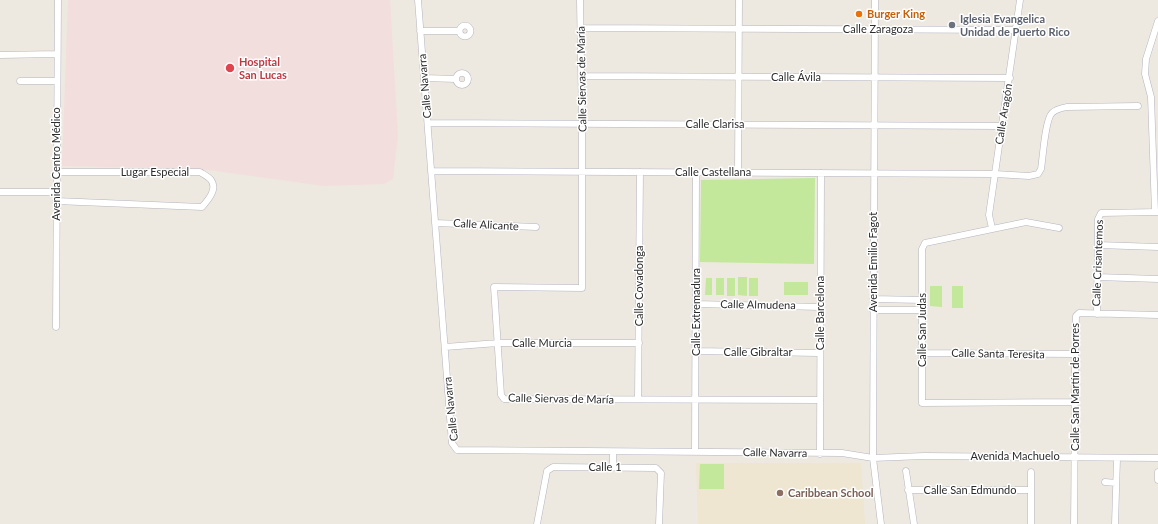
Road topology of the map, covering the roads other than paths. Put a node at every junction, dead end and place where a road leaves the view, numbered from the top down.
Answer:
1 (58, 0) edge
2 (418, 0) edge
3 (580, 0) edge
4 (739, 0) edge
5 (875, 0) edge
6 (1020, 0) edge
7 (1158, 21) edge
8 (581, 28) junction
9 (739, 29) junction
10 (874, 29) junction
11 (1017, 30) junction
12 (420, 31) junction
13 (459, 31) dead end
14 (57, 54) junction
15 (0, 55) edge
16 (582, 76) junction
17 (739, 77) junction
18 (874, 77) junction
19 (424, 78) junction
20 (1010, 78) junction
21 (456, 79) dead end
22 (20, 81) dead end
23 (57, 81) junction
24 (1138, 106) dead end
25 (1155, 120) edge
26 (428, 123) junction
27 (582, 124) junction
28 (739, 124) junction
29 (874, 125) junction
30 (1002, 126) junction
31 (431, 171) junction
32 (56, 172) junction
33 (582, 172) junction
34 (640, 172) junction
35 (696, 172) junction
36 (738, 173) junction
37 (820, 173) junction
38 (874, 173) junction
39 (995, 174) junction
40 (0, 192) edge
41 (56, 192) junction
42 (56, 201) junction
43 (1156, 212) edge
44 (435, 223) junction
45 (536, 227) dead end
46 (992, 228) junction
47 (1059, 228) dead end
48 (1098, 245) junction
49 (1158, 247) edge
50 (1097, 277) junction
51 (1158, 279) edge
52 (873, 300) junction
53 (922, 300) junction
54 (696, 304) junction
55 (820, 307) junction
56 (873, 310) junction
57 (922, 310) junction
58 (1097, 314) junction
59 (1158, 315) edge
60 (56, 327) dead end
61 (498, 343) junction
62 (639, 343) junction
63 (445, 347) junction
64 (696, 352) junction
65 (819, 352) junction
66 (922, 353) junction
67 (1075, 354) junction
68 (638, 399) junction
69 (696, 399) junction
70 (819, 400) junction
71 (1074, 402) junction
72 (613, 452) junction
73 (695, 452) junction
74 (820, 454) junction
75 (1075, 457) junction
76 (873, 458) junction
77 (1158, 458) edge
78 (1117, 459) junction
79 (613, 468) junction
80 (906, 471) dead end
81 (1031, 472) dead end
82 (1158, 472) edge
83 (1158, 480) edge
84 (1105, 482) dead end
85 (1116, 483) junction
86 (908, 490) junction
87 (1031, 490) junction
88 (538, 524) edge
89 (659, 524) edge
90 (881, 524) edge
91 (914, 524) edge
92 (1030, 524) edge
93 (1074, 524) edge
94 (1115, 524) edge

1 - 14 street, Avenida Centro Médico
2 - 12 street, Calle Navarra
3 - 8 street, Calle Siervas de María
4 - 9 street
5 - 10 street, Avenida Emilio Fagot
6 - 11 street, Calle Aragón
7 - 25 street
8 - 9 street, Calle Zaragoza
8 - 16 street, Calle Siervas de María
9 - 10 street, Calle Zaragoza
9 - 17 street
10 - 11 street, Calle Zaragoza
10 - 18 street, Avenida Emilio Fagot
11 - 20 street, Calle Aragón
12 - 13 street
12 - 19 street, Calle Navarra
14 - 15 street
14 - 23 street, Avenida Centro Médico
16 - 17 street, Calle Ávila
16 - 27 street, Calle Siervas de María
17 - 18 street, Calle Ávila
17 - 28 street
18 - 20 street, Calle Ávila
18 - 29 street, Avenida Emilio Fagot
19 - 21 street
19 - 26 street, Calle Navarra
20 - 30 street, Calle Aragón
22 - 23 street
23 - 32 street, Avenida Centro Médico
24 - 39 street
25 - 43 street
26 - 27 street, Calle Clarisa
26 - 31 street, Calle Navarra
27 - 28 street, Calle Clarisa
27 - 33 street, Calle Siervas de María
28 - 29 street, Calle Clarisa
28 - 36 street
29 - 30 street, Calle Clarisa
29 - 38 street, Avenida Emilio Fagot
30 - 39 street, Calle Aragón
31 - 33 street, Calle Castellana
31 - 44 street, Calle Navarra
32 - 41 street, Avenida Centro Médico
32 - 42 street, Lugar Especial
33 - 34 street, Calle Castellana
33 - 61 street, Calle Siervas de María
34 - 35 street, Calle Castellana
34 - 62 street, Calle Covadonga
35 - 36 street, Calle Castellana
35 - 54 street, Calle Extremadura
36 - 37 street, Calle Castellana
37 - 38 street, Calle Castellana
37 - 55 street, Calle Barcelona
38 - 39 street, Calle Castellana
38 - 52 street, Avenida Emilio Fagot
39 - 46 street, Calle Aragón
40 - 41 street
41 - 42 street, Avenida Centro Médico
42 - 60 street, Avenida Centro Médico
43 - 48 street, Calle Crisantemos
44 - 45 street, Calle Alicante
44 - 63 street, Calle Navarra
46 - 47 street, Calle San Judas
46 - 53 street, Calle San Judas
48 - 49 street
48 - 50 street, Calle Crisantemos
50 - 51 street
50 - 58 street, Calle Crisantemos
52 - 53 street
52 - 56 street, Avenida Emilio Fagot
53 - 57 street, Calle San Judas
54 - 55 street, Calle Almudena
54 - 64 street, Calle Extremadura
55 - 65 street, Calle Barcelona
56 - 57 street
56 - 76 street, Avenida Emilio Fagot
57 - 66 street, Calle San Judas
58 - 59 street
58 - 67 street, Calle San Martín de Porres
61 - 62 street, Calle Murcia
61 - 63 street, Calle Murcia
61 - 68 street, Calle Siervas de María
62 - 68 street, Calle Covadonga
63 - 72 street, Calle Navarra
64 - 65 street, Calle Gibraltar
64 - 69 street, Calle Extremadura
65 - 70 street, Calle Barcelona
66 - 67 street, Calle Santa Teresita
66 - 71 street, Calle San Judas
67 - 71 street, Calle San Martín de Porres
68 - 69 street, Calle Siervas de María
69 - 70 street, Calle Siervas de María
69 - 73 street, Calle Extremadura
70 - 74 street, Calle Barcelona
71 - 75 street, Calle San Martín de Porres
72 - 73 street, Calle Navarra
72 - 79 street
73 - 74 street, Calle Navarra
74 - 76 street, Calle Navarra
75 - 76 street, Avenida Machuelo
75 - 78 street, Avenida Machuelo
75 - 93 street, Calle San Martín de Porres
76 - 90 street, Avenida Emilio Fagot
77 - 78 street, Avenida Machuelo
78 - 85 street
79 - 88 street, Calle 1
79 - 89 street, Calle 1
80 - 86 street
81 - 87 street
82 - 83 street
84 - 85 street
85 - 94 street
86 - 87 street, Calle San Edmundo
86 - 91 street
87 - 92 street

